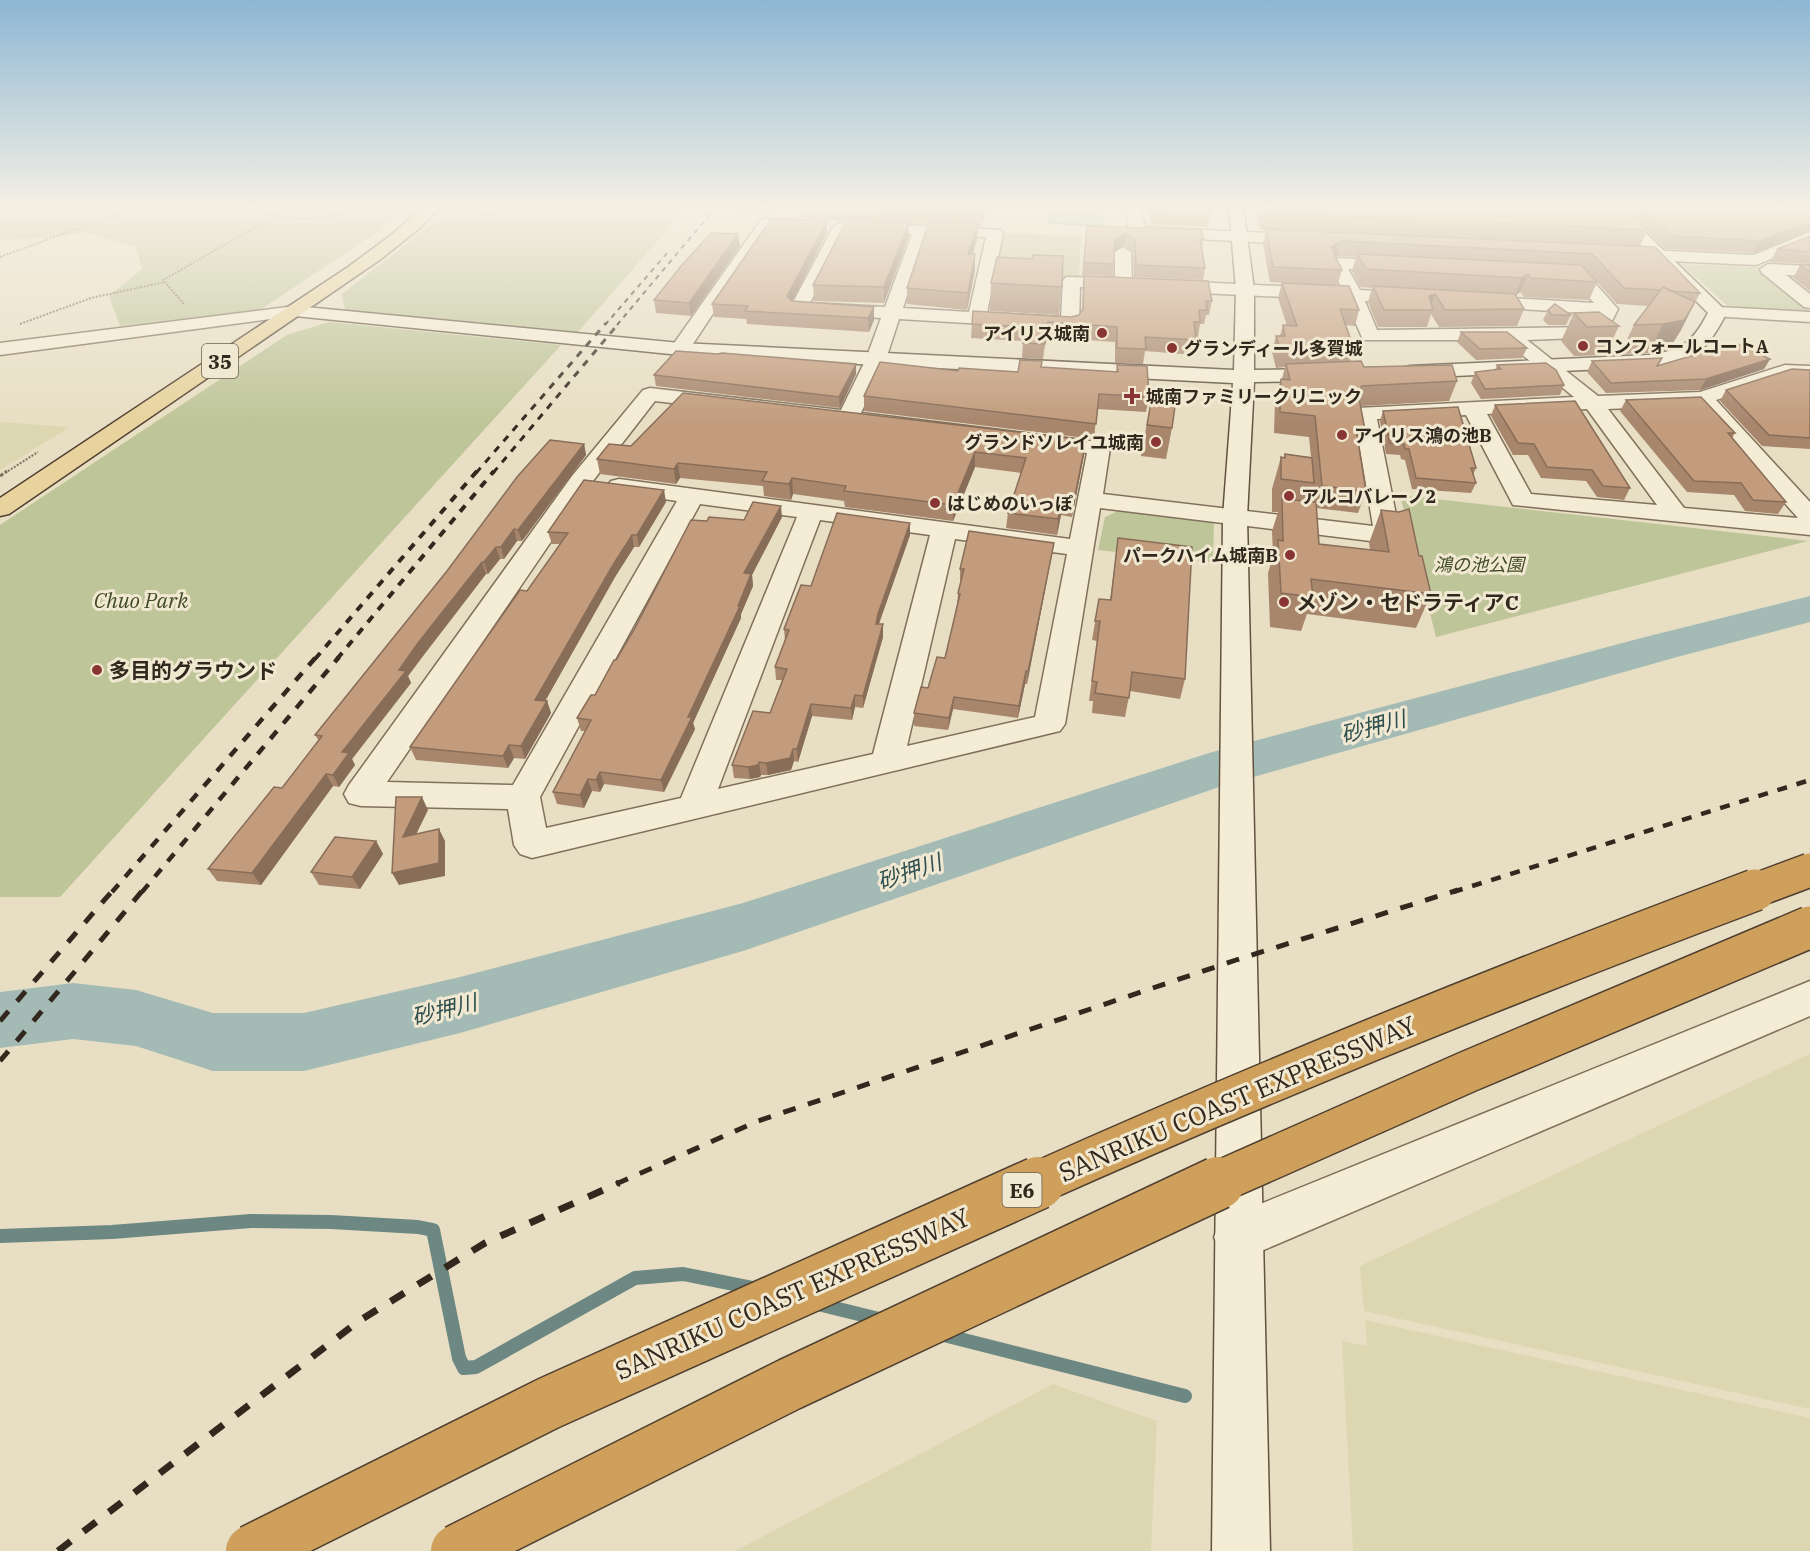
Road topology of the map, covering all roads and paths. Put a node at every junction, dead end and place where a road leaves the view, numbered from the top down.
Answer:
1 (166, 278) edge
2 (339, 278) edge
3 (728, 278) edge
4 (814, 278) edge
5 (904, 278) edge
6 (985, 278) edge
7 (1124, 278) edge
8 (1244, 278) edge
9 (1345, 278) edge
10 (1581, 278) edge
11 (1683, 278) edge
12 (1780, 278) edge
13 (165, 282) junction
14 (1124, 283) junction
15 (1245, 289) junction
16 (1353, 294) junction
17 (1435, 299) edge
18 (1458, 300) edge
19 (1810, 303) edge
20 (191, 304) dead end
21 (1609, 309) junction
22 (295, 310) junction
23 (1718, 312) junction
24 (892, 314) junction
25 (1810, 317) edge
26 (977, 318) junction
27 (19, 324) dead end
28 (1507, 333) junction
29 (0, 349) edge
30 (680, 349) junction
31 (876, 359) junction
32 (1548, 366) junction
33 (1785, 370) junction
34 (1810, 372) edge
35 (1394, 373) edge
36 (1347, 375) edge
37 (1244, 378) junction
38 (1810, 393) edge
39 (1702, 398) junction
40 (1592, 402) junction
41 (1473, 408) junction
42 (848, 417) junction
43 (580, 481) junction
44 (692, 496) junction
45 (1090, 500) junction
46 (0, 508) edge
47 (811, 512) junction
48 (1676, 514) junction
49 (1235, 517) junction
50 (1810, 517) edge
51 (1810, 526) edge
52 (944, 530) junction
53 (1081, 548) junction
54 (887, 762) junction
55 (523, 797) junction
56 (694, 807) junction
57 (1810, 870) edge
58 (1810, 927) edge
59 (1810, 998) edge
60 (1238, 1237) junction
61 (252, 1551) edge
62 (457, 1551) edge
63 (1241, 1551) edge

1 - 13 path
2 - 22 main road, 35
3 - 30 street
4 - 24 street
5 - 24 street
6 - 26 street
7 - 14 street
8 - 15 street
9 - 16 street
10 - 21 street
11 - 23 street
12 - 19 street
13 - 20 path
13 - 27 path
14 - 15 street
14 - 26 street
15 - 16 street
15 - 37 street
16 - 17 street
16 - 28 street
18 - 21 street
21 - 28 street
22 - 29 street
22 - 30 street
22 - 46 main road, 35
23 - 25 street
23 - 32 street
24 - 26 street
24 - 31 street
28 - 32 street
30 - 31 street
31 - 37 street
31 - 42 street
32 - 35 street
32 - 40 street
33 - 34 street
33 - 38 street
33 - 39 street
36 - 37 street
37 - 49 street
39 - 40 street
39 - 50 street
40 - 41 street
40 - 48 street
41 - 48 street
41 - 49 street
42 - 43 street
42 - 45 street
43 - 44 street
43 - 55 street
44 - 47 street
44 - 55 street
45 - 49 street
45 - 53 street
47 - 52 street
47 - 56 street
48 - 51 street
49 - 60 street
52 - 53 street
52 - 54 street
53 - 54 street
54 - 56 street
55 - 56 street
57 - 61 highway, SANRIKU COAST EXPRESSWAY / E6, bridge
58 - 62 highway, bridge
59 - 60 street
60 - 63 street

